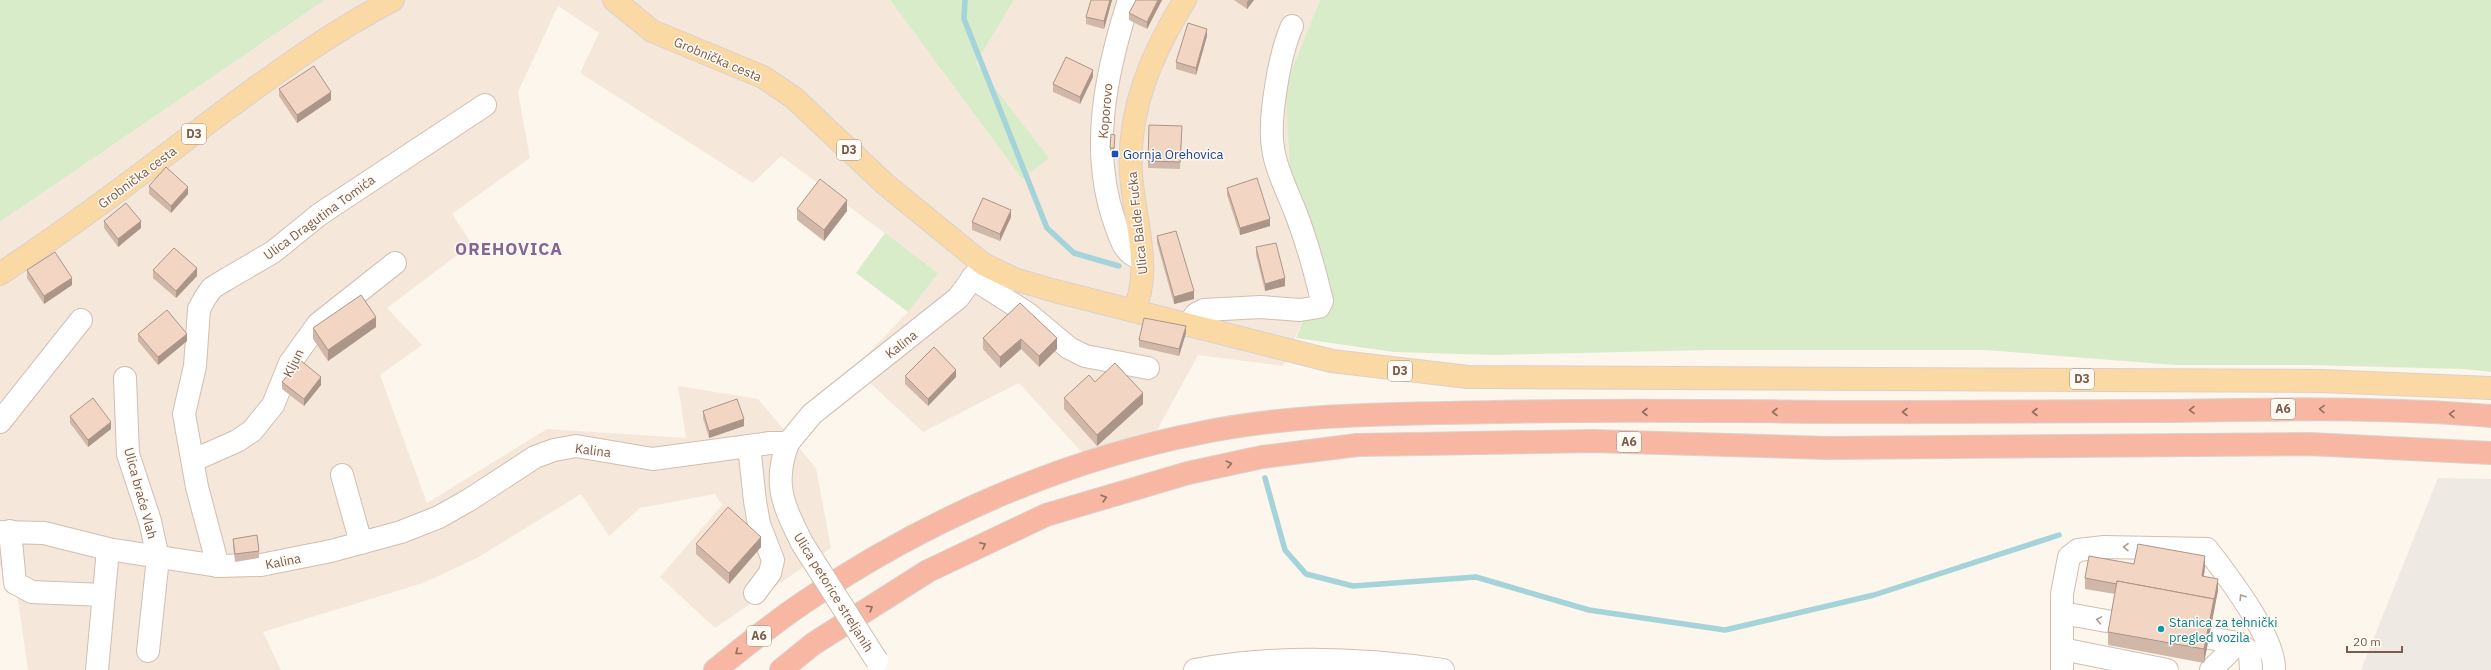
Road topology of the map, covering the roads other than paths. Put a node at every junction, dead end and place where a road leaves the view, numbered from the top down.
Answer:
1 (393, 0) edge
2 (614, 0) edge
3 (1128, 0) edge
4 (1185, 0) edge
5 (1292, 26) dead end
6 (485, 106) dead end
7 (1142, 259) junction
8 (395, 263) dead end
9 (978, 271) junction
10 (0, 274) edge
11 (1134, 311) junction
12 (81, 320) dead end
13 (1188, 324) junction
14 (1148, 368) dead end
15 (125, 378) dead end
16 (2491, 388) edge
17 (2491, 416) edge
18 (0, 422) edge
19 (788, 443) junction
20 (749, 446) junction
21 (2491, 453) edge
22 (194, 460) junction
23 (342, 475) dead end
24 (5, 532) edge
25 (361, 543) junction
26 (108, 549) junction
27 (158, 558) junction
28 (218, 566) junction
29 (755, 593) dead end
30 (104, 595) junction
31 (2062, 614) junction
32 (2238, 643) junction
33 (148, 651) dead end
34 (2062, 660) edge
35 (879, 666) edge
36 (97, 670) edge
37 (715, 670) edge
38 (781, 670) edge
39 (1195, 670) edge
40 (1443, 670) edge
41 (2167, 670) edge
42 (2211, 670) edge
43 (2251, 670) edge
44 (2274, 670) edge

1 - 10 main road, Grobnička cesta / D3
2 - 9 main road, Grobnička cesta / D3
3 - 7 street, Koporovo
4 - 7 main road, Ulica Balde Fućka
5 - 13 street
6 - 22 street, Ulica Dragutina Tomića
7 - 11 main road, Ulica Balde Fućka
8 - 22 street, Kljun
9 - 11 main road, D3
9 - 14 street
9 - 19 street, Kalina
11 - 13 main road, D3
12 - 18 street
13 - 16 main road, D3
15 - 27 street, Ulica braće Vlah
17 -> 37 highway, A6
19 - 20 street, Kalina
19 - 35 street, Ulica petorice streljanih, bridge
20 - 25 street, Kalina
20 - 29 street
38 -> 21 highway, A6
22 - 28 street, Ulica Dragutina Tomića
23 - 25 street
24 - 26 street, Kalina
24 - 30 street
25 - 28 street, Kalina
26 - 27 street, Kalina
26 - 30 street
27 - 28 street, Kalina
27 - 33 street, Ulica braće Vlah
30 - 36 street
32 -> 31 street
31 - 34 street
44 -> 31 street
32 - 42 street
32 - 43 street
34 - 41 street
39 - 40 street

